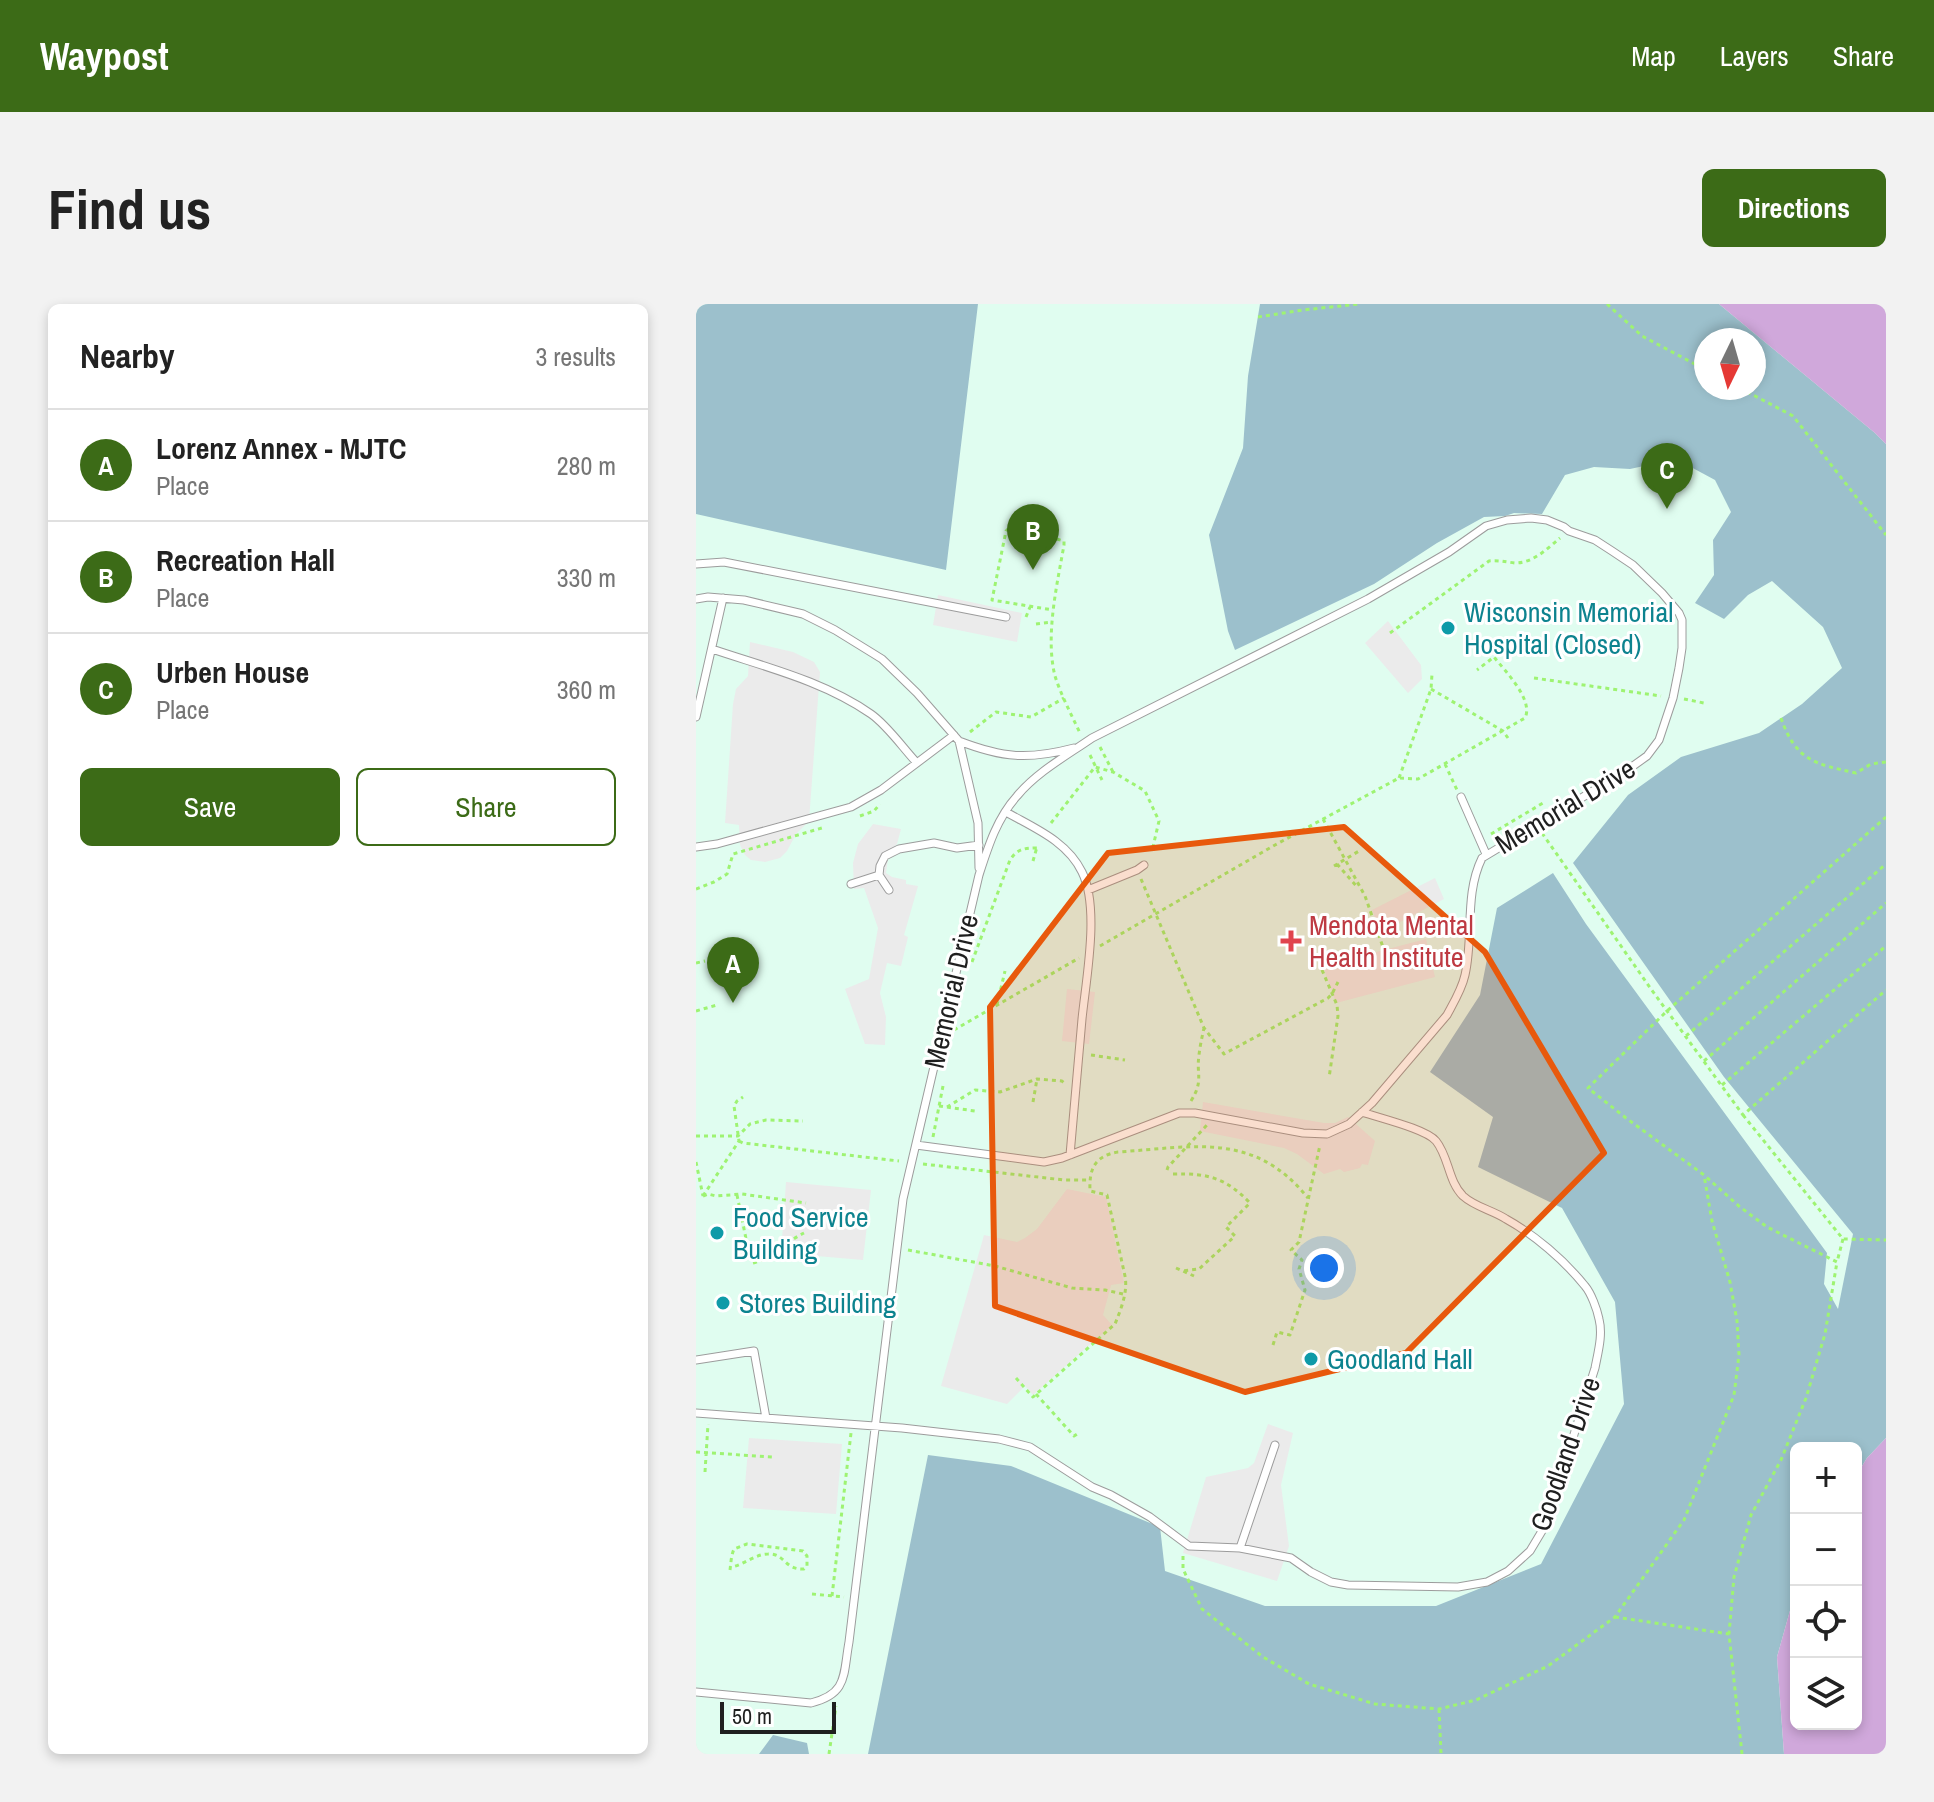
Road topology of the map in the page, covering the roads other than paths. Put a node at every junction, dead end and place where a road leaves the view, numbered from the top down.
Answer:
1 (696, 564) edge
2 (723, 598) junction
3 (696, 599) edge
4 (1006, 617) dead end
5 (712, 649) junction
6 (696, 717) edge
7 (957, 738) junction
8 (1082, 745) junction
9 (917, 763) junction
10 (1461, 797) road end
11 (1006, 812) junction
12 (979, 845) junction
13 (696, 847) edge
14 (1486, 854) junction
15 (1141, 868) road end
16 (879, 875) junction
17 (979, 875) junction
18 (851, 884) dead end
19 (889, 890) dead end
20 (1088, 890) junction
21 (1362, 1112) junction
22 (916, 1145) junction
23 (1070, 1155) junction
24 (696, 1360) edge
25 (696, 1413) edge
26 (766, 1418) junction
27 (876, 1426) junction
28 (1275, 1445) dead end
29 (1240, 1548) junction
30 (696, 1692) edge

1 - 4 lane
2 - 3 lane
2 - 5 lane
2 - 7 lane
5 - 6 lane
5 - 9 lane
7 - 8 lane
7 - 9 lane
7 - 12 lane
8 - 11 lane, Memorial Drive
8 - 14 lane, Memorial Drive
9 - 13 lane
10 - 14 lane
11 - 17 lane, Memorial Drive
11 - 20 lane
12 - 16 lane
12 - 17 lane
14 - 21 lane, Memorial Drive
15 - 20 lane
16 - 18 lane
16 - 19 lane
17 - 22 lane, Memorial Drive
20 - 23 lane
21 - 23 lane, Memorial Drive
21 - 29 lane, Goodland Drive
22 - 23 lane
22 - 27 lane, Memorial Drive
24 - 26 lane
25 - 26 lane, Goodland Drive
26 - 27 lane, Goodland Drive
27 - 29 lane, Goodland Drive
27 - 30 lane, Memorial Drive
28 - 29 lane

